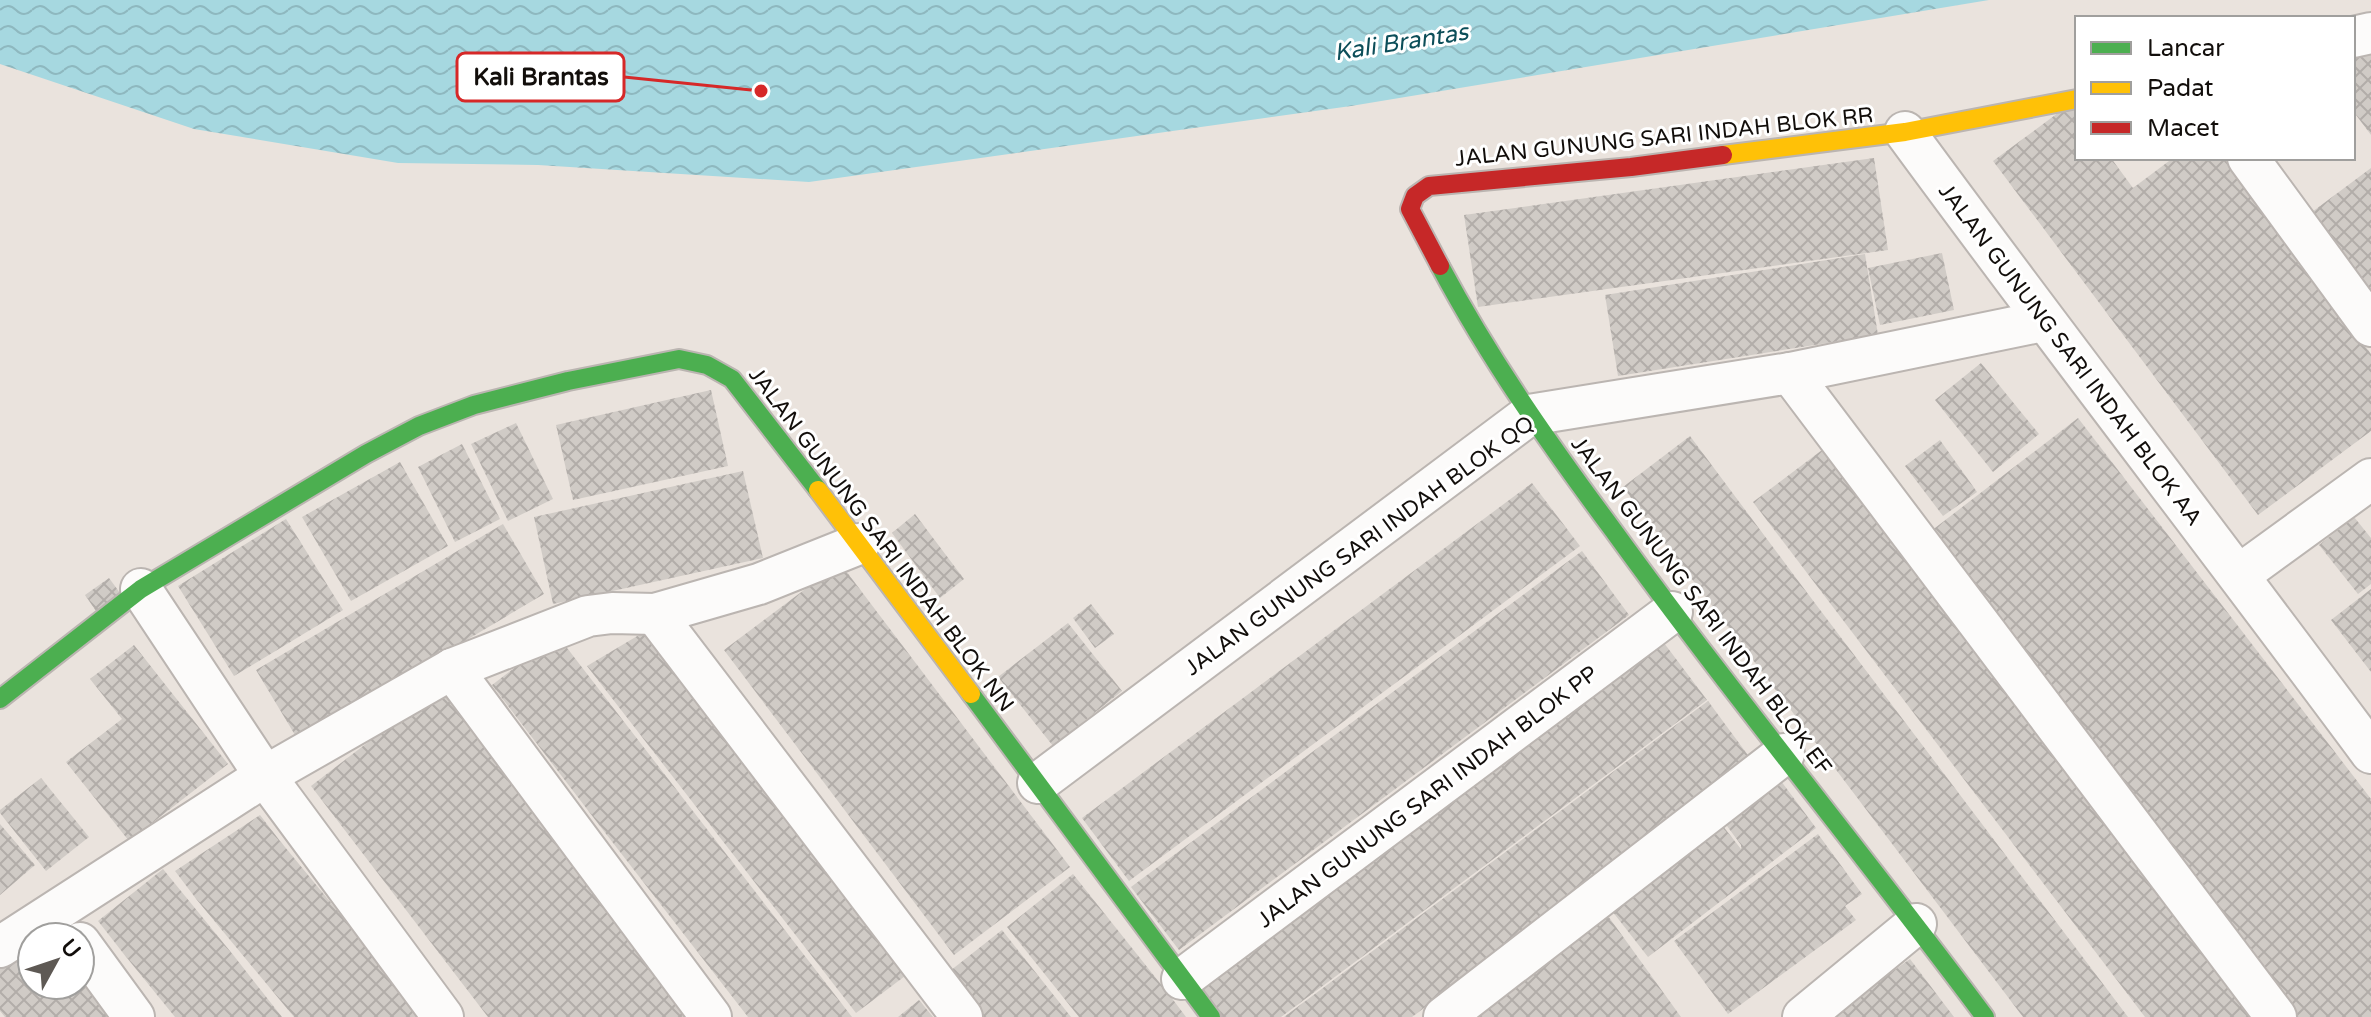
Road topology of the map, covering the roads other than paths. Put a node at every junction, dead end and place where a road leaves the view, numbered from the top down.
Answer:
1 (2075, 99) edge
2 (1905, 132) junction
3 (2249, 160) edge
4 (1411, 203) joint
5 (2043, 321) junction
6 (2371, 326) edge
7 (1790, 373) junction
8 (1529, 415) junction
9 (2371, 479) edge
10 (859, 544) junction
11 (2239, 575) junction
12 (141, 589) junction
13 (1672, 612) junction
14 (655, 614) junction
15 (452, 669) junction
16 (0, 699) edge
17 (2371, 753) edge
18 (1784, 754) junction
19 (265, 776) junction
20 (1038, 783) junction
21 (70, 921) edge
22 (1916, 924) junction
23 (96, 965) edge
24 (1182, 979) junction
25 (134, 1017) edge
26 (443, 1017) edge
27 (711, 1017) edge
28 (962, 1017) edge
29 (1211, 1017) edge
30 (1444, 1017) edge
31 (1803, 1017) edge
32 (1985, 1017) edge
33 (2276, 1017) edge

1 - 2 street, JALAN GUNUNG SARI INDAH BLOK RR
2 - 4 street, JALAN GUNUNG SARI INDAH BLOK RR
2 - 5 street, JALAN GUNUNG SARI INDAH BLOK AA
3 - 6 street
4 - 8 street, JALAN GUNUNG SARI INDAH BLOK EF
5 - 7 street, JALAN GUNUNG SARI INDAH BLOK QQ
5 - 11 street, JALAN GUNUNG SARI INDAH BLOK AA
7 - 8 street, JALAN GUNUNG SARI INDAH BLOK QQ
7 - 33 street
8 - 13 street, JALAN GUNUNG SARI INDAH BLOK EF
8 - 20 street, JALAN GUNUNG SARI INDAH BLOK QQ
9 - 11 street
10 - 12 street, JALAN GUNUNG SARI INDAH BLOK NN
10 - 14 street
10 - 20 street, JALAN GUNUNG SARI INDAH BLOK NN
11 - 17 street, JALAN GUNUNG SARI INDAH BLOK AA
12 - 16 street, JALAN GUNUNG SARI INDAH BLOK NN
12 - 19 street
13 - 18 street, JALAN GUNUNG SARI INDAH BLOK EF
13 - 24 street, JALAN GUNUNG SARI INDAH BLOK PP
14 - 15 street
14 - 28 street
15 - 19 street
15 - 27 street
18 - 22 street, JALAN GUNUNG SARI INDAH BLOK EF
18 - 30 street
19 - 21 street
19 - 26 street
20 - 24 street, JALAN GUNUNG SARI INDAH BLOK NN
22 - 31 street
22 - 32 street, JALAN GUNUNG SARI INDAH BLOK EF
23 - 25 street
24 - 29 street, JALAN GUNUNG SARI INDAH BLOK NN

